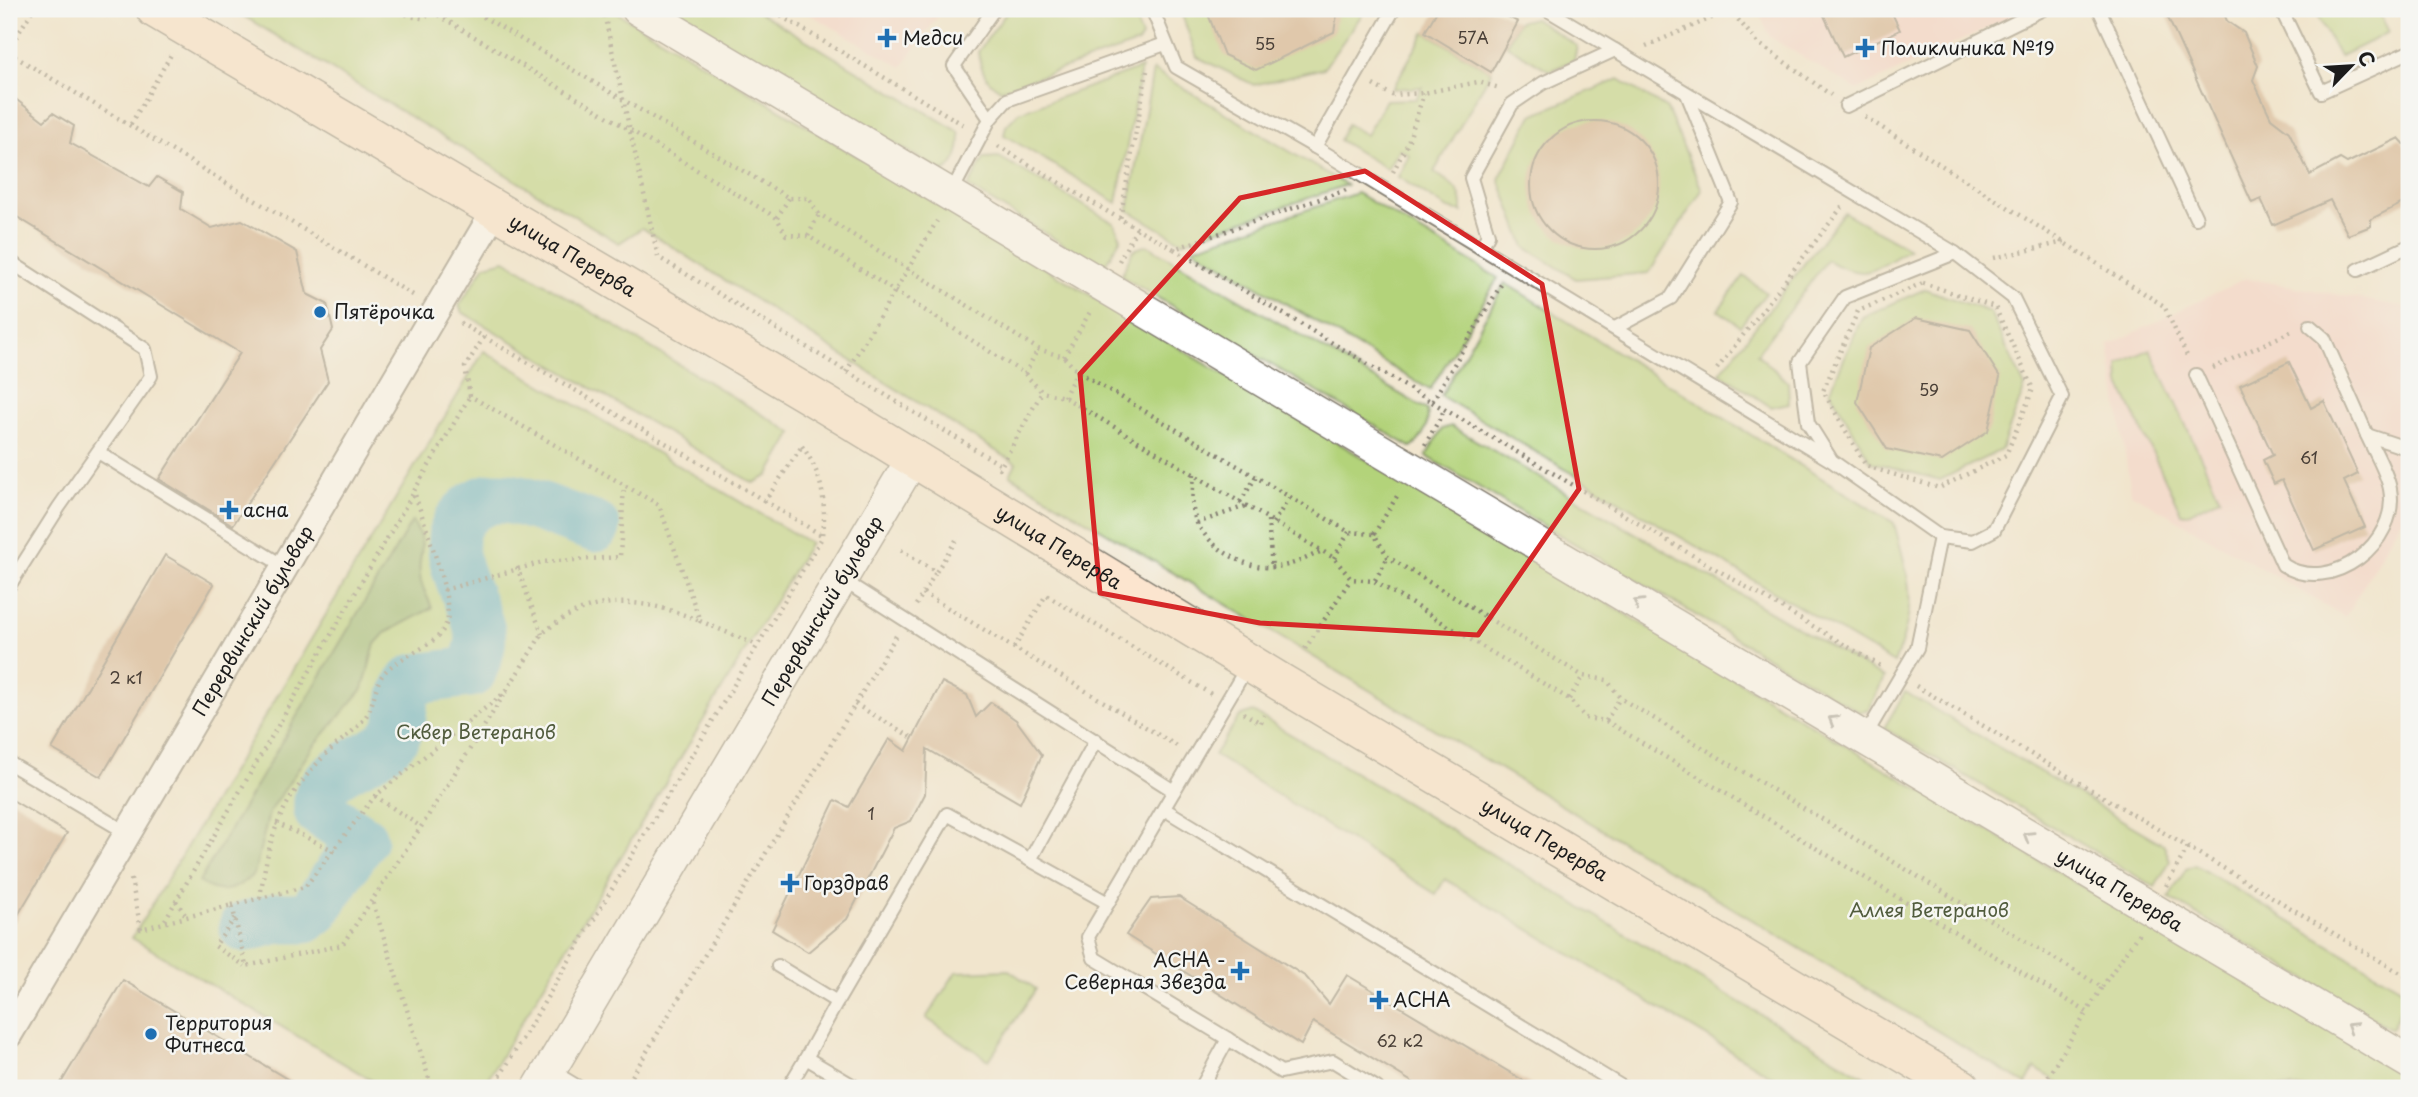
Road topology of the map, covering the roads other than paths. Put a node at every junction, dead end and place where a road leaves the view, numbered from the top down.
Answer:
1 (155, 9) edge
2 (638, 9) edge
3 (993, 9) edge
4 (1152, 9) edge
5 (1394, 9) edge
6 (1546, 9) edge
7 (2043, 9) edge
8 (2099, 9) edge
9 (2281, 9) edge
10 (1165, 44) junction
11 (1619, 52) junction
12 (2409, 52) edge
13 (1687, 93) junction
14 (1846, 106) road end
15 (990, 119) junction
16 (1315, 147) junction
17 (948, 201) junction
18 (496, 209) junction
19 (2196, 218) dead end
20 (2409, 246) edge
21 (1481, 248) junction
22 (1955, 253) junction
23 (9, 261) edge
24 (2358, 270) dead end
25 (2310, 326) road end
26 (1615, 328) junction
27 (2196, 375) road end
28 (2367, 435) junction
29 (2409, 449) edge
30 (98, 452) junction
31 (912, 458) junction
32 (1832, 461) junction
33 (1940, 537) junction
34 (286, 568) junction
35 (841, 579) junction
36 (9, 586) edge
37 (1249, 663) junction
38 (1864, 738) junction
39 (1096, 740) junction
40 (9, 764) edge
41 (1174, 791) junction
42 (1164, 809) junction
43 (127, 838) junction
44 (1030, 860) junction
45 (1108, 903) junction
46 (778, 966) dead end
47 (837, 1002) junction
48 (9, 1034) edge
49 (1228, 1039) junction
50 (806, 1058) junction
51 (2409, 1062) edge
52 (545, 1079) edge
53 (580, 1088) edge
54 (788, 1088) edge
55 (857, 1088) edge
56 (1201, 1088) edge
57 (1377, 1088) edge
58 (1624, 1088) edge
59 (1962, 1088) edge

1 - 18 main road, улица Перерва
2 - 17 street, улица Перерва
3 - 15 lane
4 - 10 lane
5 - 16 lane
6 - 11 lane
7 - 14 lane
8 - 19 lane
9 - 12 lane
10 - 15 lane
10 - 16 lane
11 - 13 lane
11 - 21 lane
13 - 22 lane
13 - 26 lane
15 - 17 lane
16 - 21 lane
38 -> 17 street, улица Перерва
18 - 31 main road, улица Перерва
18 - 34 street, Перервинский бульвар
20 - 24 lane
21 - 26 lane
22 - 32 lane
22 - 33 lane
23 - 30 lane
25 - 28 lane
26 - 32 lane
27 - 28 lane
28 - 29 lane
30 - 34 lane
30 - 36 lane
31 - 35 street, Перервинский бульвар
31 - 37 main road, улица Перерва
32 - 33 lane
33 - 38 lane
34 - 43 street, Перервинский бульвар
35 - 39 lane
35 - 52 street, Перервинский бульвар
37 - 41 lane
37 - 59 main road, улица Перерва
51 -> 38 street, улица Перерва
39 - 41 lane
39 - 44 lane
40 - 43 lane
41 - 42 lane
42 - 45 lane
42 - 58 lane
43 - 48 street, Перервинский бульвар
44 - 45 lane
44 - 47 lane
45 - 49 lane
46 - 47 lane
47 - 50 lane
49 - 56 lane
49 - 57 lane
50 - 54 lane
50 - 55 lane
52 - 53 lane

